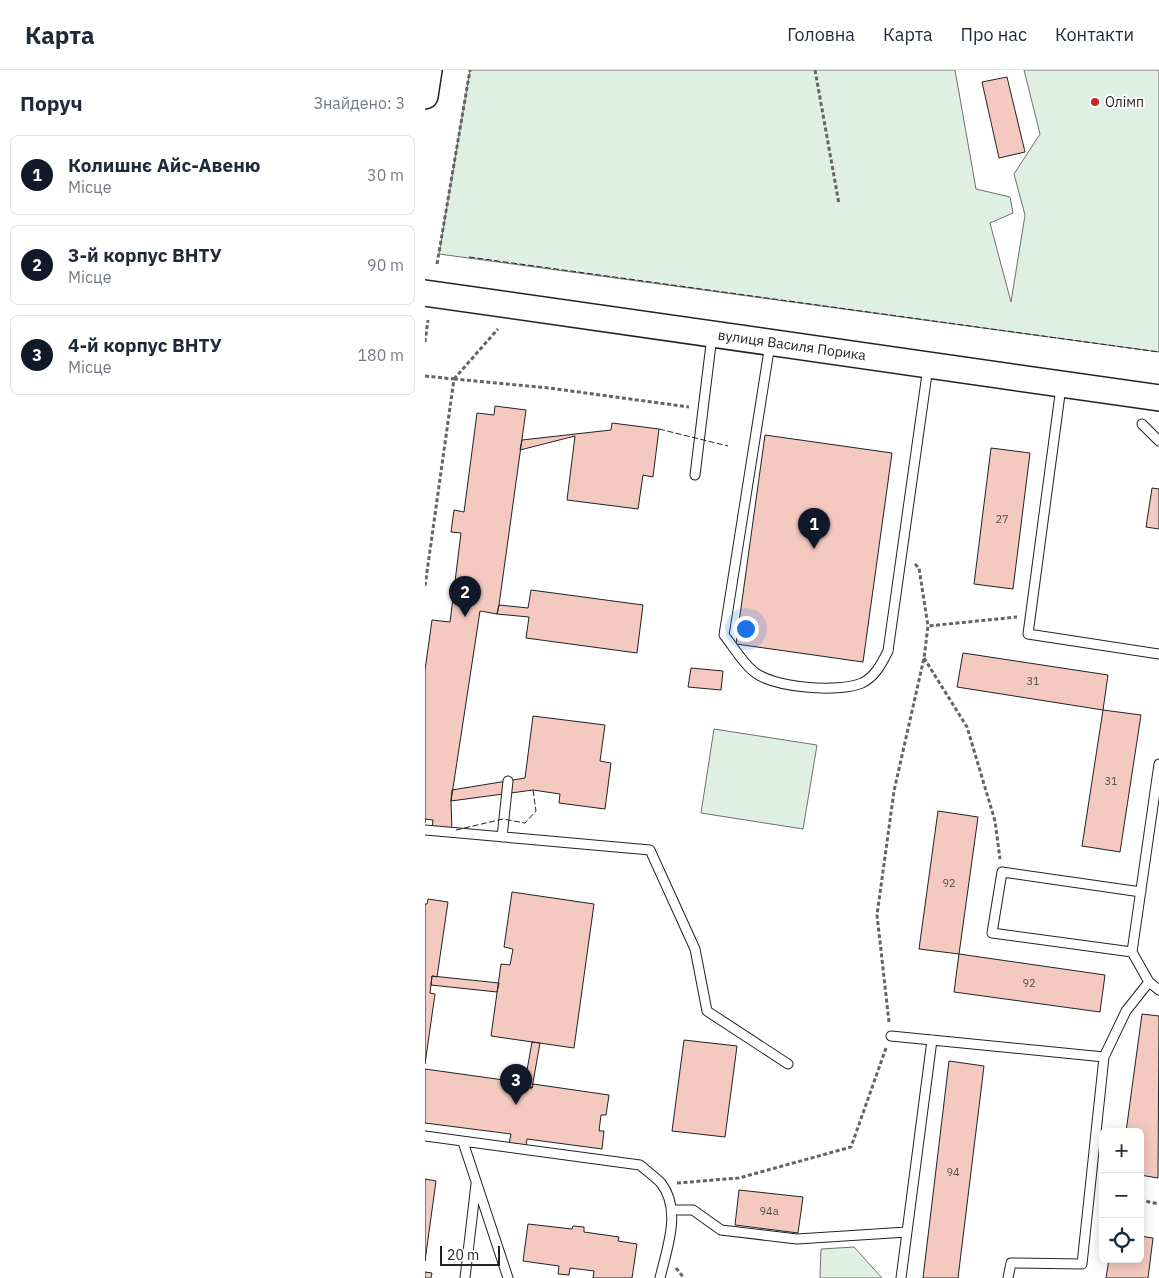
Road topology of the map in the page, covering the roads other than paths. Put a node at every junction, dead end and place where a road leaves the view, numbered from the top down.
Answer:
1 (428, 70) edge
2 (425, 96) edge
3 (425, 293) edge
4 (712, 333) junction
5 (770, 342) junction
6 (928, 364) junction
7 (1061, 383) junction
8 (1159, 398) edge
9 (1142, 424) dead end
10 (1159, 441) edge
11 (695, 475) dead end
12 (1159, 654) edge
13 (1159, 764) edge
14 (508, 781) dead end
15 (425, 830) edge
16 (502, 837) junction
17 (1141, 892) junction
18 (1132, 952) junction
19 (1149, 982) junction
20 (1159, 990) edge
21 (891, 1036) road end
22 (932, 1040) junction
23 (1104, 1057) junction
24 (788, 1064) dead end
25 (425, 1136) edge
26 (463, 1142) junction
27 (476, 1181) junction
28 (672, 1210) junction
29 (907, 1232) junction
30 (465, 1278) edge
31 (508, 1278) edge
32 (660, 1278) edge
33 (901, 1278) edge
34 (1008, 1278) edge

1 - 2 street
3 - 4 street, вулиця Василя Порика
4 - 5 street, вулиця Василя Порика
4 - 11 lane
5 - 6 street, вулиця Василя Порика
5 - 6 lane
6 - 7 street, вулиця Василя Порика
7 - 8 street, вулиця Василя Порика
7 - 12 lane
9 - 10 lane
13 - 17 lane
14 - 16 lane
15 - 16 lane
16 - 24 lane
17 - 18 lane
17 - 18 lane
18 - 19 lane
19 - 20 lane
19 - 23 lane
21 - 22 lane
22 - 23 lane
22 - 29 lane
23 - 34 lane
25 - 26 lane
26 - 27 lane
26 - 28 lane
27 - 30 lane
27 - 31 lane
28 - 29 lane
28 - 32 lane
29 - 33 lane

